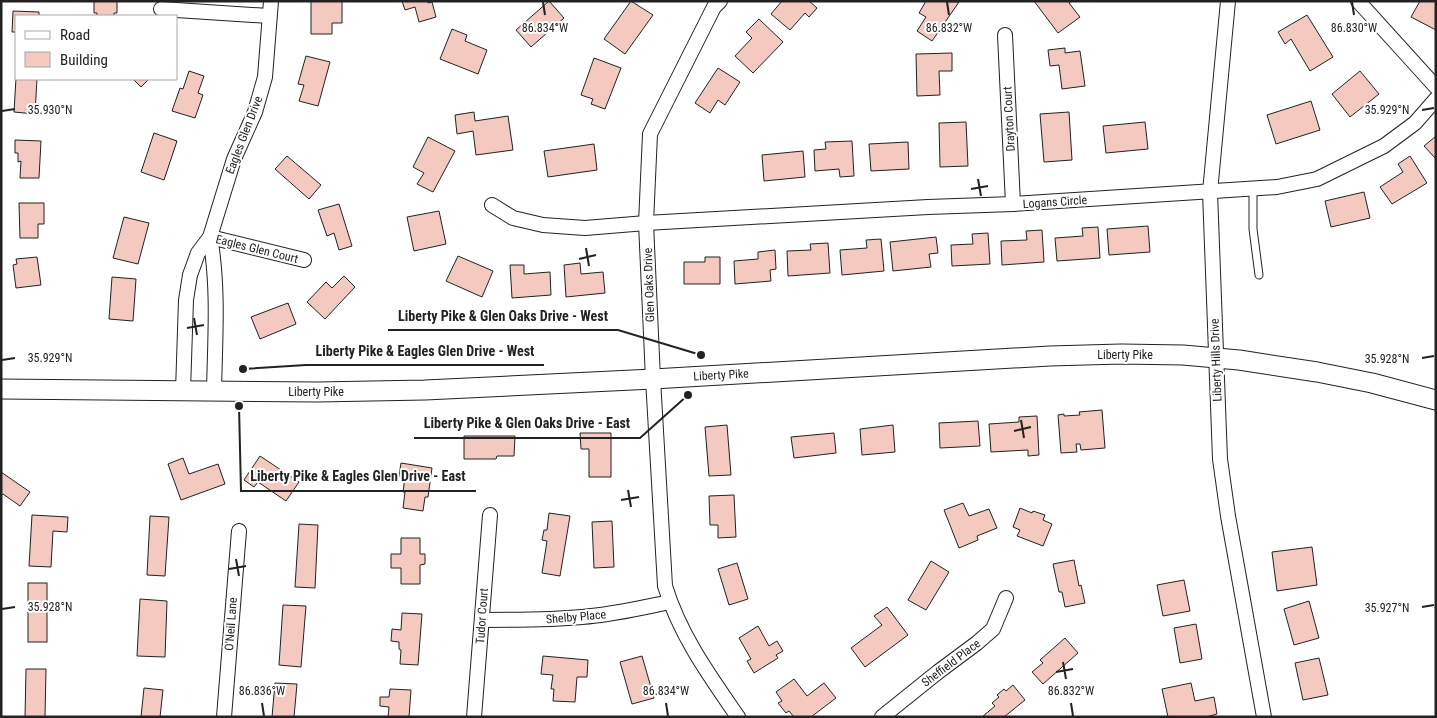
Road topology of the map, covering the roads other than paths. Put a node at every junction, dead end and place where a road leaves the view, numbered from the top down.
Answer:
1 (271, 1) edge
2 (1228, 1) edge
3 (1358, 1) edge
4 (714, 3) edge
5 (161, 9) dead end
6 (270, 16) junction
7 (1005, 35) dead end
8 (1436, 87) edge
9 (1436, 99) edge
10 (1253, 189) junction
11 (1210, 192) junction
12 (1013, 204) junction
13 (492, 205) dead end
14 (646, 222) junction
15 (210, 237) junction
16 (304, 260) dead end
17 (1259, 275) dead end
18 (1217, 358) junction
19 (653, 379) junction
20 (1, 390) edge
21 (183, 391) junction
22 (214, 391) junction
23 (1436, 400) edge
24 (490, 515) dead end
25 (239, 531) dead end
26 (1006, 598) dead end
27 (670, 602) junction
28 (482, 620) junction
29 (224, 717) edge
30 (474, 717) edge
31 (738, 717) edge
32 (882, 717) edge
33 (1264, 717) edge

1 - 6 street, Eagles Glen Drive
2 - 11 street, Liberty Hills Drive
3 - 8 street
4 - 14 street, Glen Oaks Drive
5 - 6 street
6 - 15 street, Eagles Glen Drive
7 - 12 street, Drayton Court
9 - 10 street, Logans Circle
10 - 11 street, Logans Circle
10 - 17 lane
11 - 12 street, Logans Circle
11 - 18 street, Liberty Hills Drive
12 - 14 street, Logans Circle
13 - 14 street, Logans Circle
14 - 19 street, Glen Oaks Drive
15 - 16 street, Eagles Glen Court
15 - 21 street, Eagles Glen Drive
15 - 22 street, Eagles Glen Drive
18 - 19 street, Liberty Pike
18 - 23 street, Liberty Pike
18 - 33 street, Liberty Hills Drive
19 - 22 street, Liberty Pike
19 - 27 street, Glen Oaks Drive
20 - 21 street, Liberty Pike
21 - 22 street, Liberty Pike
24 - 28 street, Tudor Court
25 - 29 street, O'Neil Lane
26 - 32 street, Sheffield Place
27 - 28 street, Shelby Place
27 - 31 street, Glen Oaks Drive
28 - 30 street, Tudor Court

